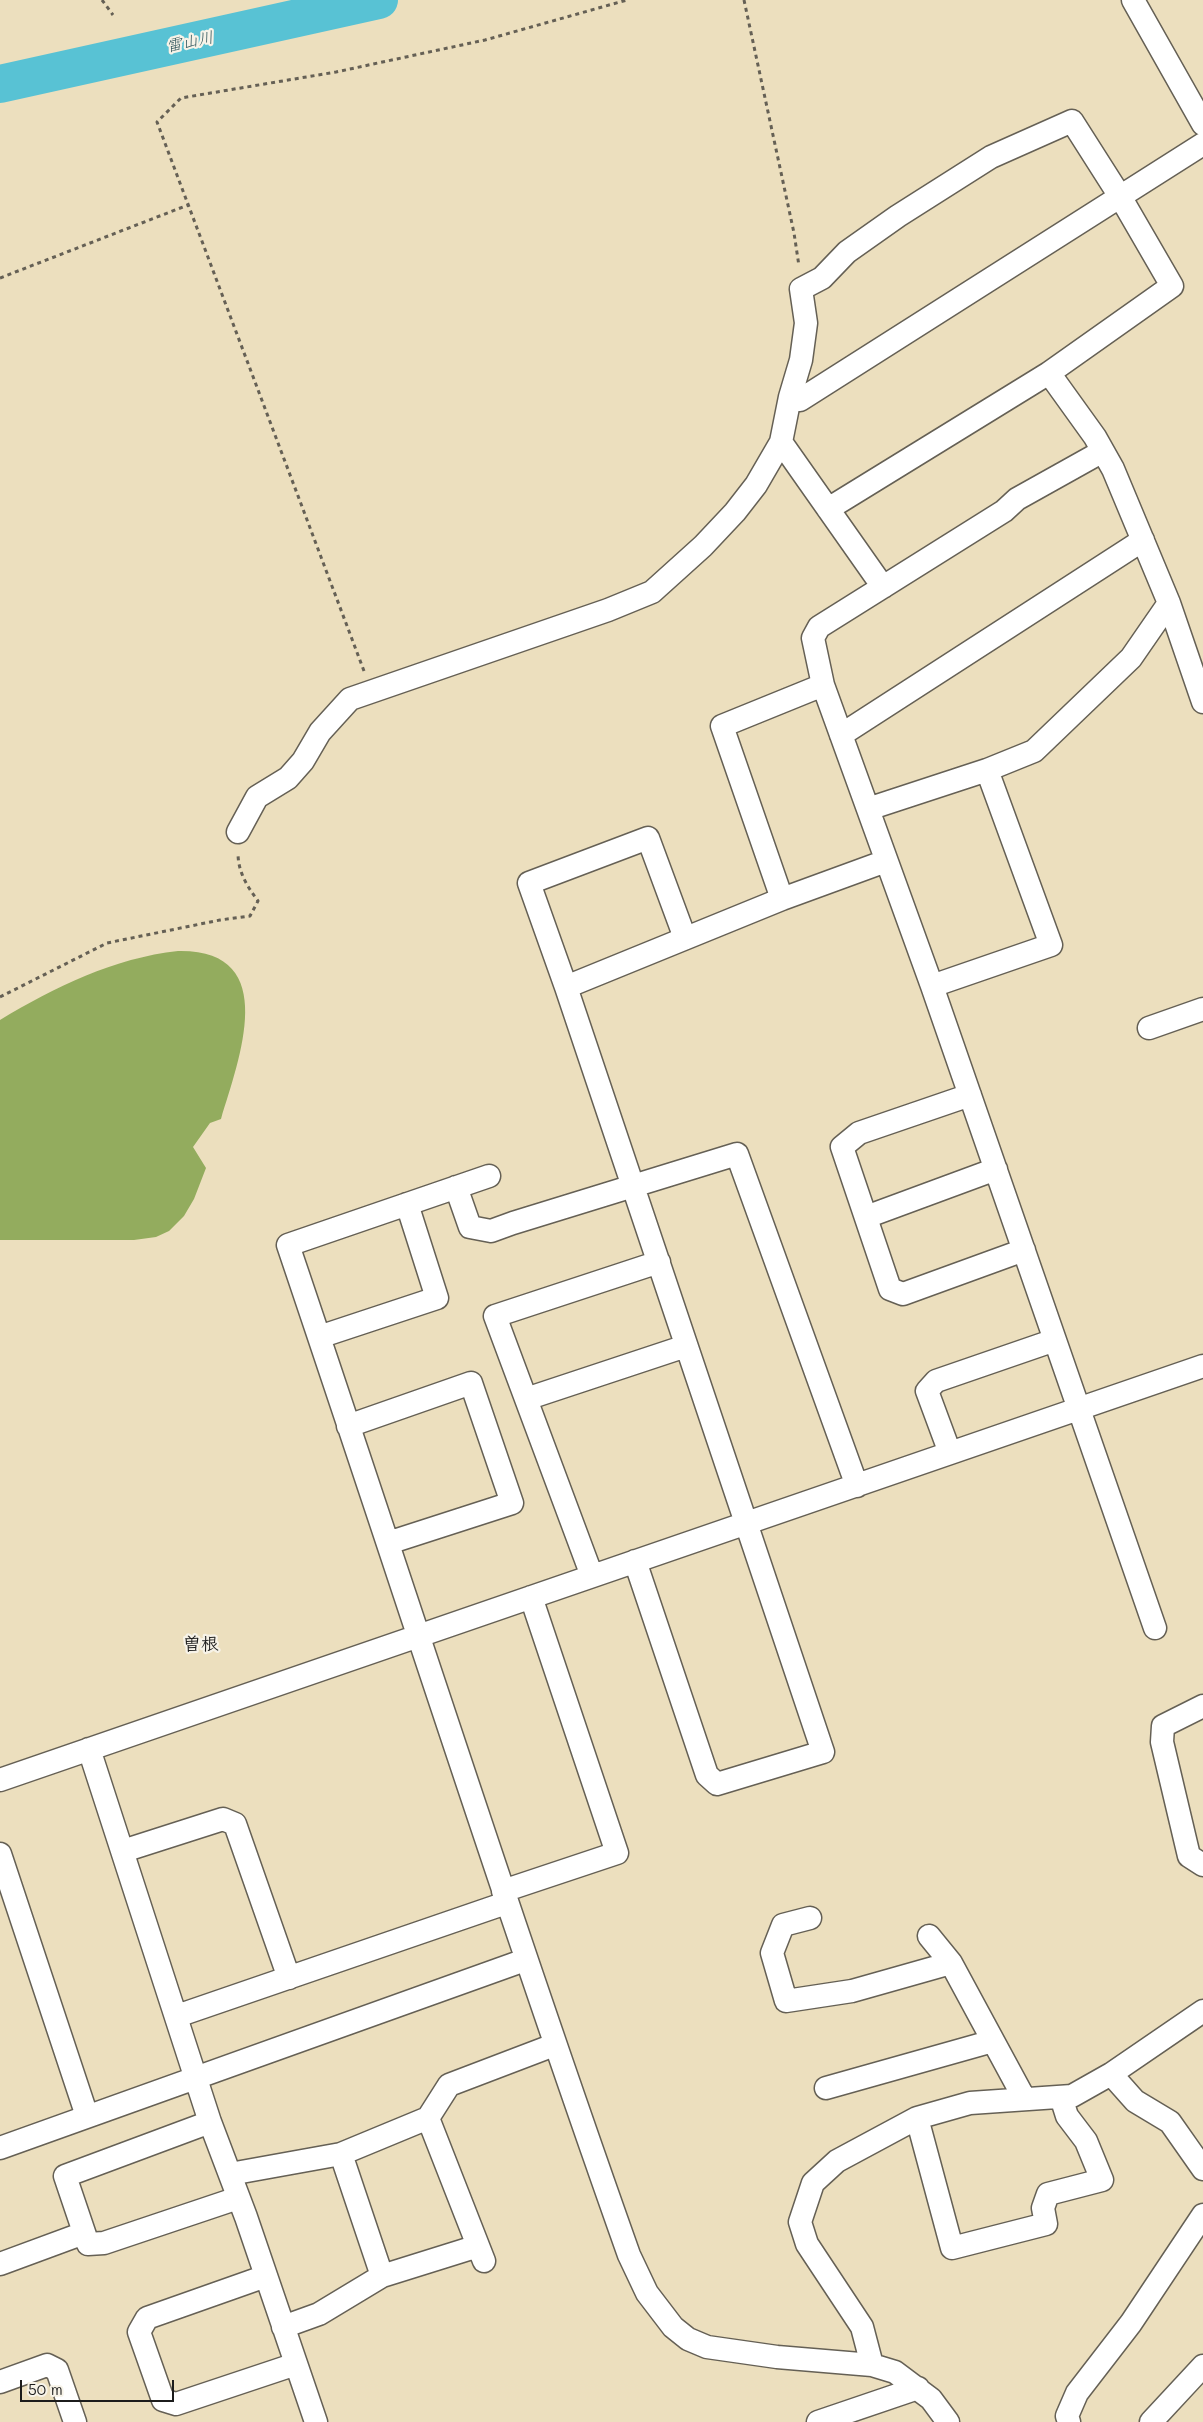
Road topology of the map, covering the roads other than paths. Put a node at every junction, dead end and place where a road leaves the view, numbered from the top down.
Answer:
1 (1133, 0) edge
2 (1203, 124) edge
3 (1203, 144) edge
4 (1121, 198) junction
5 (1049, 373) junction
6 (790, 397) junction
7 (781, 442) junction
8 (1103, 451) junction
9 (828, 509) junction
10 (1143, 540) junction
11 (883, 587) junction
12 (1170, 603) junction
13 (823, 685) junction
14 (1203, 702) edge
15 (841, 735) junction
16 (987, 770) junction
17 (868, 809) junction
18 (238, 832) road end
19 (886, 861) junction
20 (782, 899) junction
21 (685, 938) junction
22 (566, 986) junction
23 (932, 986) junction
24 (1203, 1009) edge
25 (1149, 1028) dead end
26 (970, 1094) junction
27 (996, 1169) junction
28 (489, 1176) dead end
29 (634, 1186) junction
30 (456, 1187) junction
31 (407, 1204) junction
32 (866, 1216) junction
33 (1024, 1250) junction
34 (659, 1262) junction
35 (319, 1337) junction
36 (1055, 1340) junction
37 (686, 1346) junction
38 (1203, 1366) edge
39 (526, 1399) junction
40 (1079, 1409) junction
41 (348, 1426) junction
42 (950, 1454) junction
43 (857, 1486) junction
44 (745, 1524) junction
45 (388, 1542) junction
46 (635, 1561) junction
47 (592, 1576) junction
48 (531, 1597) junction
49 (1155, 1628) dead end
50 (419, 1635) junction
51 (1203, 1706) edge
52 (89, 1749) junction
53 (0, 1780) edge
54 (123, 1851) junction
55 (0, 1854) edge
56 (1203, 1866) edge
57 (504, 1897) junction
58 (810, 1918) dead end
59 (929, 1936) dead end
60 (525, 1960) junction
61 (951, 1963) junction
62 (289, 1978) junction
63 (1203, 2011) edge
64 (177, 2016) junction
65 (993, 2041) junction
66 (554, 2045) junction
67 (1111, 2074) junction
68 (196, 2076) junction
69 (826, 2088) dead end
70 (1061, 2097) junction
71 (1024, 2098) junction
72 (87, 2116) junction
73 (428, 2118) junction
74 (917, 2118) junction
75 (210, 2122) junction
76 (0, 2148) edge
77 (341, 2154) junction
78 (1203, 2169) edge
79 (230, 2174) junction
80 (238, 2198) junction
81 (1203, 2215) edge
82 (84, 2233) junction
83 (0, 2264) edge
84 (266, 2276) junction
85 (382, 2276) junction
86 (283, 2327) junction
87 (296, 2364) junction
88 (872, 2365) junction
89 (1203, 2366) edge
90 (0, 2382) edge
91 (918, 2388) junction
92 (75, 2422) edge
93 (316, 2422) edge
94 (818, 2422) edge
95 (948, 2422) edge
96 (1069, 2422) edge
97 (1151, 2422) edge

1 - 2 street
3 - 4 street
4 - 5 street
4 - 6 street
4 - 6 street
5 - 8 street
5 - 9 street
6 - 7 street
7 - 9 street
7 - 18 street
8 - 10 street
8 - 11 street
9 - 11 street
10 - 12 street
10 - 15 street
11 - 13 street
12 - 14 street
12 - 16 street
13 - 15 street
13 - 20 street
15 - 17 street
16 - 17 street
16 - 23 street
17 - 19 street
19 - 20 street
19 - 23 street
20 - 21 street
21 - 22 street
21 - 22 street
22 - 29 street
23 - 26 street
24 - 25 street
26 - 27 street
26 - 32 street
27 - 32 street
27 - 33 street
28 - 30 street
29 - 30 street
29 - 34 street
29 - 43 street
30 - 31 street
31 - 35 street
31 - 35 street
32 - 33 street
33 - 36 street
34 - 37 street
34 - 39 street
35 - 41 street
36 - 40 street
36 - 42 street
37 - 39 street
37 - 44 street
38 - 40 street
39 - 47 street
40 - 42 street
40 - 49 street
41 - 45 street
41 - 45 street
42 - 43 street
43 - 44 street
44 - 46 street
44 - 46 street
45 - 50 street
46 - 47 street
47 - 48 street
48 - 50 street
48 - 57 street
50 - 52 street
50 - 57 street
51 - 56 street
52 - 53 street
52 - 54 street
54 - 62 street
54 - 64 street
55 - 72 street
57 - 60 street
57 - 62 street
58 - 61 street
59 - 61 street
60 - 66 street
60 - 68 street
61 - 65 street
62 - 64 street
63 - 67 street
64 - 68 street
65 - 69 street
65 - 71 street
66 - 73 street
66 - 88 street
67 - 70 street
67 - 78 street
68 - 72 street
68 - 75 street
70 - 71 street
70 - 74 street
71 - 74 street
72 - 76 street
73 - 77 street
73 - 85 street
74 - 88 street
75 - 79 street
75 - 82 street
77 - 79 street
77 - 85 street
79 - 80 street
80 - 82 street
80 - 84 street
81 - 96 street
82 - 83 street
84 - 86 street
84 - 87 street
85 - 86 street
86 - 87 street
87 - 93 street
88 - 91 street
89 - 97 street
90 - 92 street
91 - 94 street
91 - 95 street

